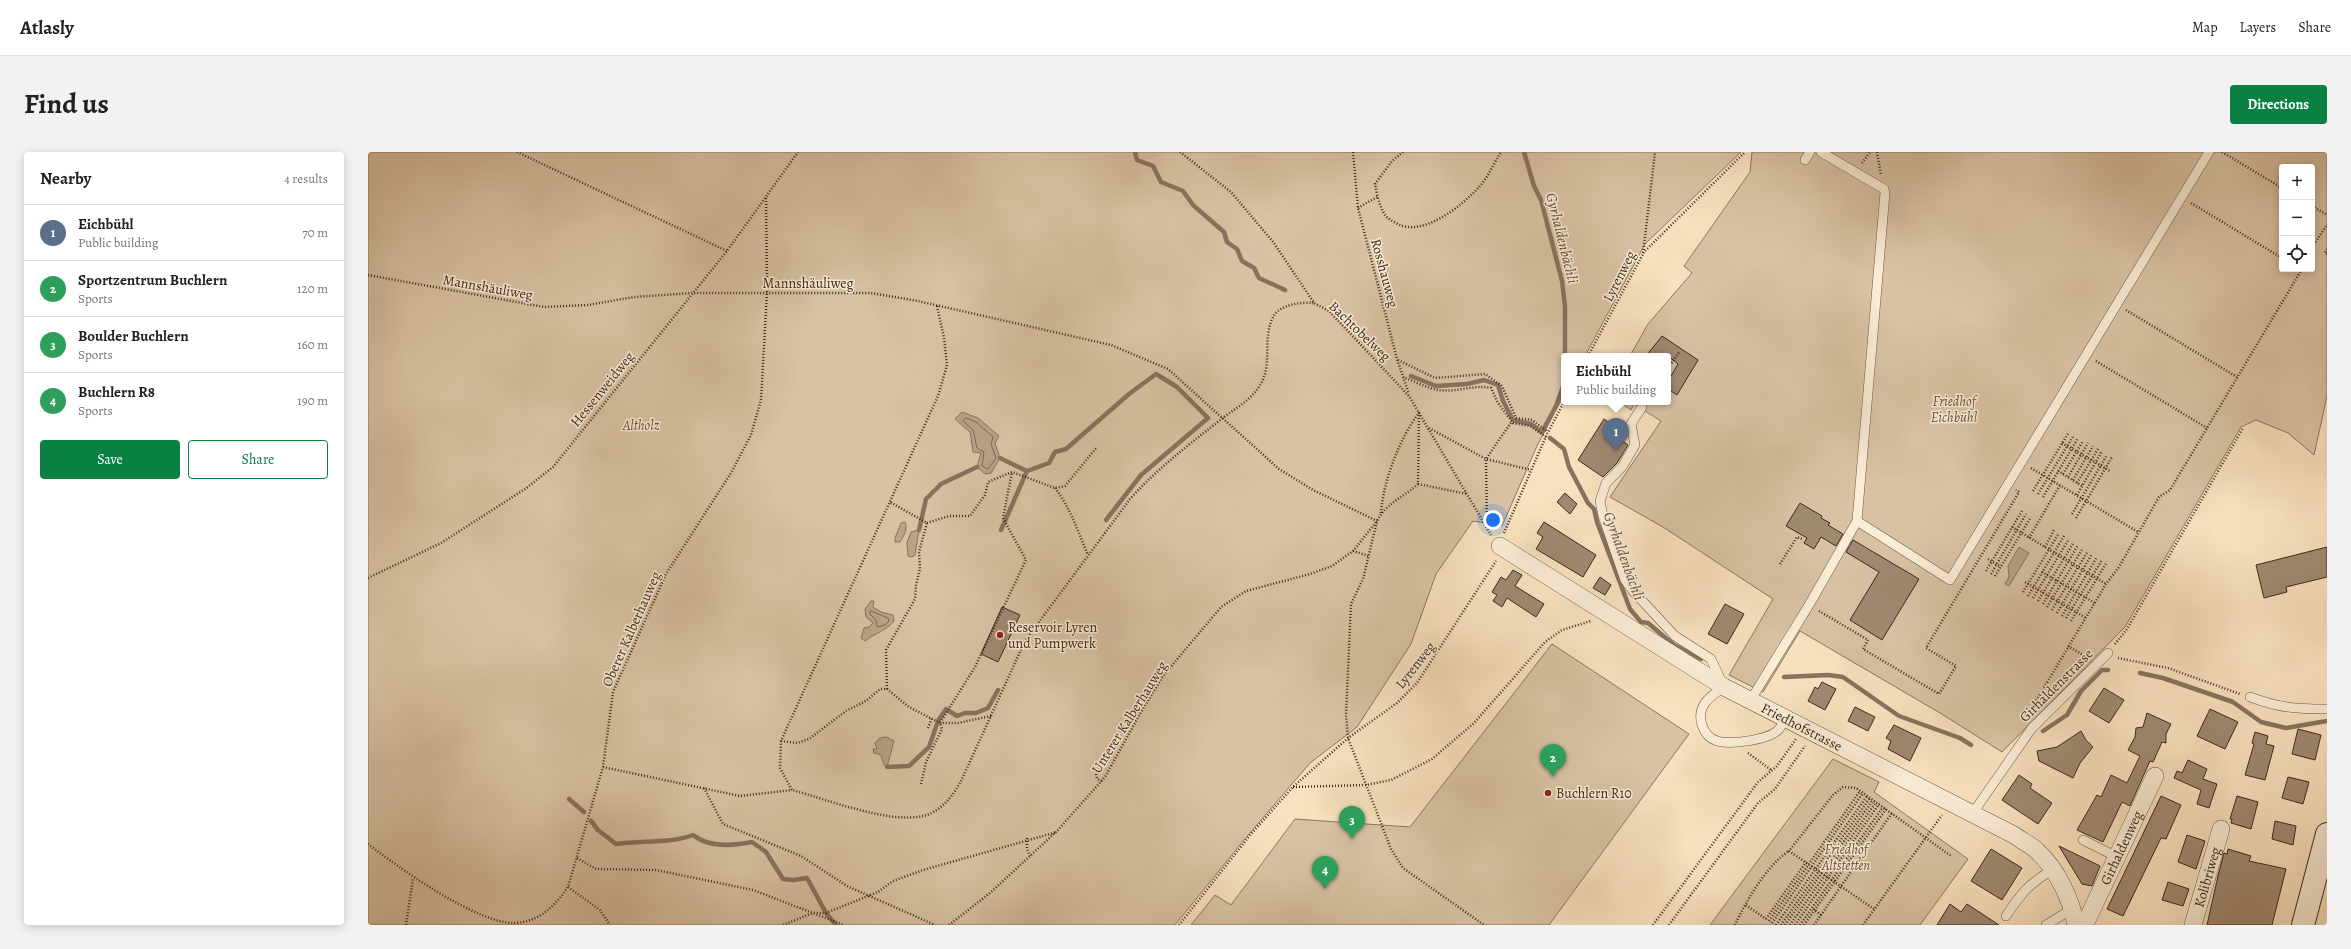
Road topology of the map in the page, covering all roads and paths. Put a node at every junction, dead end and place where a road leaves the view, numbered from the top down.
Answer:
1 (517, 152) edge
2 (798, 152) edge
3 (1180, 152) edge
4 (1353, 152) edge
5 (1403, 152) edge
6 (1501, 152) edge
7 (1655, 152) edge
8 (1745, 152) edge
9 (1810, 152) edge
10 (1821, 152) edge
11 (1877, 152) edge
12 (2208, 152) edge
13 (2222, 152) edge
14 (1805, 160) dead end
15 (2279, 186) edge
16 (1884, 189) junction
17 (766, 196) junction
18 (1378, 196) junction
19 (2190, 202) dead end
20 (1358, 208) junction
21 (2315, 208) edge
22 (2327, 215) edge
23 (2327, 225) edge
24 (2315, 243) edge
25 (2327, 250) edge
26 (727, 251) junction
27 (1643, 254) junction
28 (2327, 254) edge
29 (2279, 256) edge
30 (2299, 272) edge
31 (368, 275) edge
32 (767, 292) junction
33 (693, 293) junction
34 (1314, 303) junction
35 (937, 306) junction
36 (2130, 313) dead end
37 (1680, 351) dead end
38 (1590, 353) edge
39 (1397, 360) junction
40 (2094, 360) dead end
41 (1671, 364) edge
42 (1403, 377) junction
43 (2237, 377) junction
44 (1409, 396) junction
45 (1562, 405) edge
46 (1642, 407) dead end
47 (1419, 412) junction
48 (1223, 418) junction
49 (1512, 421) junction
50 (1428, 427) junction
51 (2206, 428) junction
52 (2243, 428) dead end
53 (1548, 432) junction
54 (2069, 432) dead end
55 (2074, 435) dead end
56 (1546, 437) junction
57 (2078, 438) dead end
58 (2083, 440) dead end
59 (2062, 443) junction
60 (2088, 443) dead end
61 (2067, 446) junction
62 (2093, 446) dead end
63 (1097, 447) dead end
64 (2072, 449) junction
65 (2098, 449) dead end
66 (2077, 452) junction
67 (2102, 452) dead end
68 (2082, 454) junction
69 (2107, 455) dead end
70 (2086, 457) junction
71 (2112, 457) dead end
72 (1486, 459) junction
73 (2091, 460) junction
74 (2096, 463) junction
75 (2101, 466) junction
76 (2030, 468) dead end
77 (2106, 469) junction
78 (1531, 470) junction
79 (2110, 471) dead end
80 (1012, 472) junction
81 (2058, 472) junction
82 (2063, 474) junction
83 (2043, 475) junction
84 (2068, 477) junction
85 (2048, 478) junction
86 (2073, 480) junction
87 (2053, 481) junction
88 (2077, 483) junction
89 (1418, 484) junction
90 (2007, 485) junction
91 (2060, 486) junction
92 (2082, 486) junction
93 (1055, 488) junction
94 (2033, 491) dead end
95 (1467, 494) junction
96 (2038, 494) dead end
97 (2077, 495) junction
98 (2043, 497) dead end
99 (2081, 498) junction
100 (2086, 501) junction
101 (890, 502) junction
102 (2022, 511) dead end
103 (1381, 513) junction
104 (2026, 514) dead end
105 (2072, 514) dead end
106 (2031, 517) dead end
107 (2076, 518) dead end
108 (1377, 521) junction
109 (1857, 521) junction
110 (927, 522) junction
111 (2012, 527) junction
112 (1487, 528) junction
113 (2017, 530) junction
114 (2054, 530) dead end
115 (2138, 532) junction
116 (2022, 533) junction
117 (2059, 533) dead end
118 (2064, 536) dead end
119 (2029, 538) junction
120 (1802, 539) dead end
121 (2069, 539) dead end
122 (2074, 542) dead end
123 (2078, 545) dead end
124 (1500, 546) junction
125 (2044, 547) junction
126 (2083, 548) dead end
127 (2049, 550) junction
128 (1353, 551) junction
129 (2088, 551) dead end
130 (2054, 552) junction
131 (2092, 554) dead end
132 (1088, 555) junction
133 (1369, 556) junction
134 (2059, 556) junction
135 (2097, 557) dead end
136 (2064, 558) junction
137 (1988, 559) dead end
138 (2102, 560) dead end
139 (1992, 561) junction
140 (2068, 561) junction
141 (2107, 562) dead end
142 (1780, 564) dead end
143 (1997, 564) junction
144 (2073, 564) junction
145 (2001, 567) junction
146 (2078, 567) junction
147 (2083, 570) junction
148 (1986, 571) dead end
149 (2042, 572) junction
150 (2087, 573) junction
151 (1991, 574) dead end
152 (2048, 574) junction
153 (1995, 576) dead end
154 (2092, 576) junction
155 (368, 578) edge
156 (2052, 578) junction
157 (2097, 578) junction
158 (2057, 580) junction
159 (2027, 583) junction
160 (2062, 583) junction
161 (2106, 584) junction
162 (2034, 586) junction
163 (2066, 586) junction
164 (2071, 589) junction
165 (2038, 590) junction
166 (2024, 592) dead end
167 (2043, 592) junction
168 (2076, 592) junction
169 (2081, 594) junction
170 (2048, 595) junction
171 (2028, 596) dead end
172 (2086, 597) junction
173 (2033, 598) dead end
174 (2053, 598) junction
175 (2058, 601) junction
176 (2038, 602) dead end
177 (2095, 603) junction
178 (2042, 604) dead end
179 (2062, 604) junction
180 (1809, 605) junction
181 (2067, 606) junction
182 (2047, 607) dead end
183 (2052, 610) dead end
184 (2072, 610) junction
185 (1603, 612) junction
186 (2077, 612) junction
187 (2057, 613) dead end
188 (2062, 616) dead end
189 (2066, 618) dead end
190 (2086, 618) junction
191 (2071, 622) dead end
192 (1009, 642) dead end
193 (2068, 646) junction
194 (1022, 647) junction
195 (2108, 653) junction
196 (2096, 665) junction
197 (1724, 688) junction
198 (887, 689) junction
199 (2250, 697) joint
200 (1750, 701) junction
201 (2327, 709) edge
202 (991, 716) junction
203 (932, 718) junction
204 (1784, 718) junction
205 (940, 723) junction
206 (928, 728) dead end
207 (2032, 728) junction
208 (1805, 736) junction
209 (1348, 738) junction
210 (781, 741) junction
211 (1748, 753) dead end
212 (603, 767) junction
213 (1771, 770) junction
214 (1096, 774) dead end
215 (2155, 776) dead end
216 (1102, 781) junction
217 (921, 784) dead end
218 (1366, 785) junction
219 (1293, 786) junction
220 (704, 788) junction
221 (792, 790) junction
222 (1862, 792) junction
223 (1867, 796) junction
224 (1870, 798) junction
225 (1874, 801) junction
226 (1879, 804) junction
227 (1977, 807) dead end
228 (1884, 808) junction
229 (1892, 813) junction
230 (1944, 813) dead end
231 (2221, 829) dead end
232 (1835, 830) junction
233 (1057, 831) junction
234 (1840, 833) junction
235 (2327, 834) edge
236 (1843, 836) junction
237 (1027, 838) junction
238 (1926, 838) junction
239 (1848, 839) junction
240 (2083, 840) dead end
241 (1853, 842) junction
242 (368, 844) edge
243 (1856, 845) junction
244 (1859, 847) junction
245 (1789, 851) junction
246 (1865, 851) junction
247 (1030, 856) junction
248 (1950, 856) dead end
249 (2117, 857) junction
250 (577, 858) junction
251 (1807, 863) junction
252 (1812, 867) junction
253 (1815, 869) junction
254 (2053, 869) junction
255 (1818, 871) junction
256 (1823, 874) junction
257 (1828, 878) junction
258 (413, 879) junction
259 (1831, 880) junction
260 (1834, 882) junction
261 (1841, 886) junction
262 (568, 887) junction
263 (1785, 890) junction
264 (1790, 894) junction
265 (868, 896) junction
266 (1795, 897) junction
267 (1799, 900) junction
268 (1803, 903) junction
269 (1746, 905) junction
270 (1808, 906) junction
271 (1813, 909) junction
272 (1874, 910) junction
273 (813, 913) junction
274 (1821, 915) junction
275 (2006, 916) dead end
276 (1766, 919) junction
277 (2081, 920) edge
278 (1769, 921) junction
279 (515, 924) edge
280 (1774, 924) edge
281 (406, 925) edge
282 (610, 925) edge
283 (783, 925) edge
284 (844, 925) edge
285 (935, 925) edge
286 (949, 925) edge
287 (1178, 925) edge
288 (1484, 925) edge
289 (1653, 925) edge
290 (1669, 925) edge
291 (1735, 925) edge
292 (1781, 925) edge
293 (1785, 925) edge
294 (1790, 925) edge
295 (1795, 925) edge
296 (1800, 925) edge
297 (1804, 925) edge
298 (1815, 925) edge
299 (1863, 925) edge
300 (2046, 925) edge
301 (2193, 925) edge
302 (2303, 925) edge

1 - 26 path
2 - 17 path, Hessenweidweg
3 - 34 path, Bachtobelweg
4 - 20 path, Rosshauweg
5 - 18 path
6 - 18 path
7 - 27 path, Lyrenweg
8 - 27 path
9 - 14 lane
10 - 16 lane
11 - 16 path
12 - 90 lane
13 - 15 path
16 - 109 lane
17 - 26 path, Hessenweidweg
17 - 32 path, Oberer Kalberhauweg
18 - 20 path
19 - 29 path
20 - 39 path, Rosshauweg
21 - 22 path
23 - 24 path
25 - 28 path
26 - 33 path, Hessenweidweg
27 - 38 path, Lyrenweg
30 - 43 path
31 - 33 path, Mannshäuliweg
32 - 33 path, Mannshäuliweg
32 - 35 path, Mannshäuliweg
32 - 212 path, Oberer Kalberhauweg
33 - 155 path, Hessenweidweg
34 - 44 path, Bachtobelweg
34 - 48 path
35 - 48 path, Mannshäuliweg
35 - 101 path
36 - 43 path
37 - 41 path
39 - 42 path, Rosshauweg
39 - 53 path
40 - 51 path
42 - 44 path, Rosshauweg
42 - 49 path
43 - 51 path
44 - 47 path, Bachtobelweg
45 - 53 path, Lyrenweg
46 - 197 lane
47 - 50 path, Bachtobelweg
47 - 89 path
47 - 103 path
48 - 108 path, Mannshäuliweg
48 - 132 path
49 - 56 path
49 - 72 path
50 - 72 path
50 - 95 path, Bachtobelweg
51 - 115 path
52 - 195 path
53 - 56 path, Lyrenweg
54 - 59 path
55 - 61 path
56 - 78 path, Lyrenweg
57 - 64 path
58 - 66 path
59 - 61 path
59 - 83 path
60 - 68 path
61 - 64 path
61 - 85 path
62 - 70 path
63 - 93 path
64 - 66 path
64 - 81 path
65 - 73 path
66 - 68 path
66 - 82 path
67 - 74 path
68 - 70 path
68 - 84 path
69 - 75 path
70 - 73 path
70 - 86 path
71 - 77 path
72 - 78 path
72 - 112 path
73 - 74 path
73 - 88 path
74 - 75 path
74 - 92 path
75 - 77 path
75 - 99 path
76 - 83 path
77 - 79 path
77 - 100 path
78 - 124 path, Lyrenweg
80 - 93 path
80 - 110 path
80 - 205 path
81 - 82 path
81 - 87 path
82 - 84 path
83 - 85 path
83 - 94 path
84 - 86 path
85 - 87 path
85 - 96 path
86 - 88 path
87 - 91 path
87 - 98 path
88 - 92 path
89 - 95 path
89 - 103 path
90 - 109 lane
90 - 180 path
91 - 97 path
91 - 119 path
92 - 97 path
93 - 132 path
95 - 112 path, Bachtobelweg
97 - 99 path
99 - 100 path
99 - 105 path
100 - 107 path
100 - 115 path
101 - 110 path
101 - 210 path
102 - 111 path
103 - 108 path
104 - 113 path
106 - 116 path
108 - 128 path, Unterer Kalberhauweg
108 - 133 path
109 - 180 lane
110 - 198 path
111 - 113 path
111 - 139 path
112 - 124 path, Bachtobelweg
113 - 116 path
113 - 143 path
114 - 125 path
115 - 161 path
116 - 119 path
116 - 145 path
117 - 127 path
118 - 130 path
119 - 125 path
120 - 142 path
121 - 134 path
122 - 136 path
123 - 140 path
124 - 185 street, Friedhofstrasse
124 - 209 path, Lyrenweg
125 - 127 path
126 - 144 path
127 - 130 path
127 - 159 path
128 - 133 path
128 - 216 path, Unterer Kalberhauweg
129 - 146 path
130 - 134 path
130 - 149 path
131 - 147 path
132 - 194 path
133 - 209 path
134 - 136 path
134 - 152 path
135 - 150 path
136 - 140 path
136 - 156 path
137 - 139 path
138 - 154 path
139 - 143 path
139 - 148 path
140 - 144 path
140 - 158 path
141 - 157 path
143 - 145 path
143 - 151 path
144 - 146 path
144 - 160 path
145 - 153 path
146 - 147 path
146 - 163 path
147 - 150 path
147 - 164 path
149 - 152 path
149 - 162 path
150 - 154 path
150 - 168 path
152 - 156 path
152 - 165 path
154 - 157 path
154 - 169 path
156 - 158 path
156 - 167 path
157 - 161 path
157 - 172 path
158 - 160 path
158 - 170 path
159 - 162 path
159 - 166 path
160 - 163 path
160 - 174 path
161 - 177 path
162 - 165 path
162 - 171 path
163 - 164 path
163 - 175 path
164 - 168 path
164 - 179 path
165 - 167 path
165 - 173 path
167 - 170 path
167 - 176 path
168 - 169 path
168 - 181 path
169 - 172 path
169 - 184 path
170 - 174 path
170 - 178 path
172 - 177 path
172 - 186 path
174 - 175 path
174 - 182 path
175 - 179 path
175 - 183 path
177 - 190 path
179 - 181 path
179 - 187 path
180 - 200 lane
181 - 184 path
181 - 188 path
184 - 186 path
184 - 189 path
185 - 197 street, Friedhofstrasse
185 - 218 path
186 - 190 path
186 - 191 path
190 - 193 path
192 - 194 path
193 - 196 path
193 - 207 path
194 - 202 path
195 - 196 lane, Girhaldenstrasse
195 - 199 path, Girhaldenstrasse
196 - 207 lane, Girhaldenstrasse
197 - 200 street, Friedhofstrasse
197 - 204 lane
198 - 203 path
198 - 210 path
199 - 201 lane
200 - 204 street, Friedhofstrasse
202 - 205 path
202 - 221 path
203 - 205 path
203 - 206 path
204 - 208 street, Friedhofstrasse
205 - 217 path
207 - 227 lane, Girhaldenstrasse
208 - 213 path
208 - 254 street, Friedhofstrasse
208 - 290 path
209 - 218 path
209 - 219 path, Lyrenweg
210 - 221 path
211 - 213 path
212 - 220 path
212 - 250 path, Oberer Kalberhauweg
213 - 289 path
214 - 216 path
215 - 249 street, Girhaldenweg
216 - 233 path, Unterer Kalberhauweg
218 - 219 path
218 - 288 path
219 - 287 path, Lyrenweg
220 - 221 path
220 - 265 path
222 - 223 path
222 - 232 path
222 - 245 path
223 - 224 path
223 - 234 path
224 - 225 path
224 - 236 path
225 - 226 path
225 - 239 path
226 - 228 path
226 - 241 path
228 - 229 path
228 - 243 path
228 - 244 path
229 - 238 path
229 - 246 path
230 - 238 path
231 - 301 street, Kolibriweg
232 - 234 path
232 - 251 path
232 - 252 path
233 - 237 path
233 - 247 path, Unterer Kalberhauweg
234 - 236 path
234 - 253 path
235 - 302 street
236 - 239 path
236 - 255 path
237 - 247 path
237 - 265 path
238 - 248 path
238 - 272 path
239 - 241 path
239 - 256 path
240 - 249 lane
241 - 243 path
241 - 257 path
242 - 258 path, Oberer Kalberhauweg
243 - 244 path
243 - 259 path
244 - 246 path
244 - 260 path
245 - 251 path
245 - 269 path
246 - 261 path
247 - 286 path, Unterer Kalberhauweg
249 - 277 street, Girhaldenweg
250 - 262 path, Oberer Kalberhauweg
250 - 273 path
251 - 252 path
251 - 263 path
251 - 264 path
252 - 253 path
252 - 264 path
253 - 255 path
253 - 266 path
254 - 275 lane
254 - 277 street, Friedhofstrasse
255 - 256 path
255 - 267 path
256 - 257 path
256 - 268 path
257 - 259 path
257 - 270 path
258 - 279 path, Oberer Kalberhauweg
258 - 281 path
259 - 260 path
259 - 271 path
260 - 261 path
260 - 271 path
261 - 272 path
261 - 274 path
262 - 279 path, Oberer Kalberhauweg
262 - 282 path
263 - 264 path
263 - 276 path
264 - 266 path
264 - 278 path
264 - 280 path
265 - 273 path
265 - 285 path
266 - 267 path
266 - 280 path
267 - 268 path
267 - 292 path
268 - 270 path
268 - 293 path
268 - 294 path
269 - 276 path
269 - 291 path
270 - 271 path
270 - 295 path
271 - 274 path
271 - 296 path
271 - 297 path
272 - 299 path
273 - 283 path
273 - 284 path
274 - 298 path
276 - 278 path
277 - 300 lane
278 - 280 path

